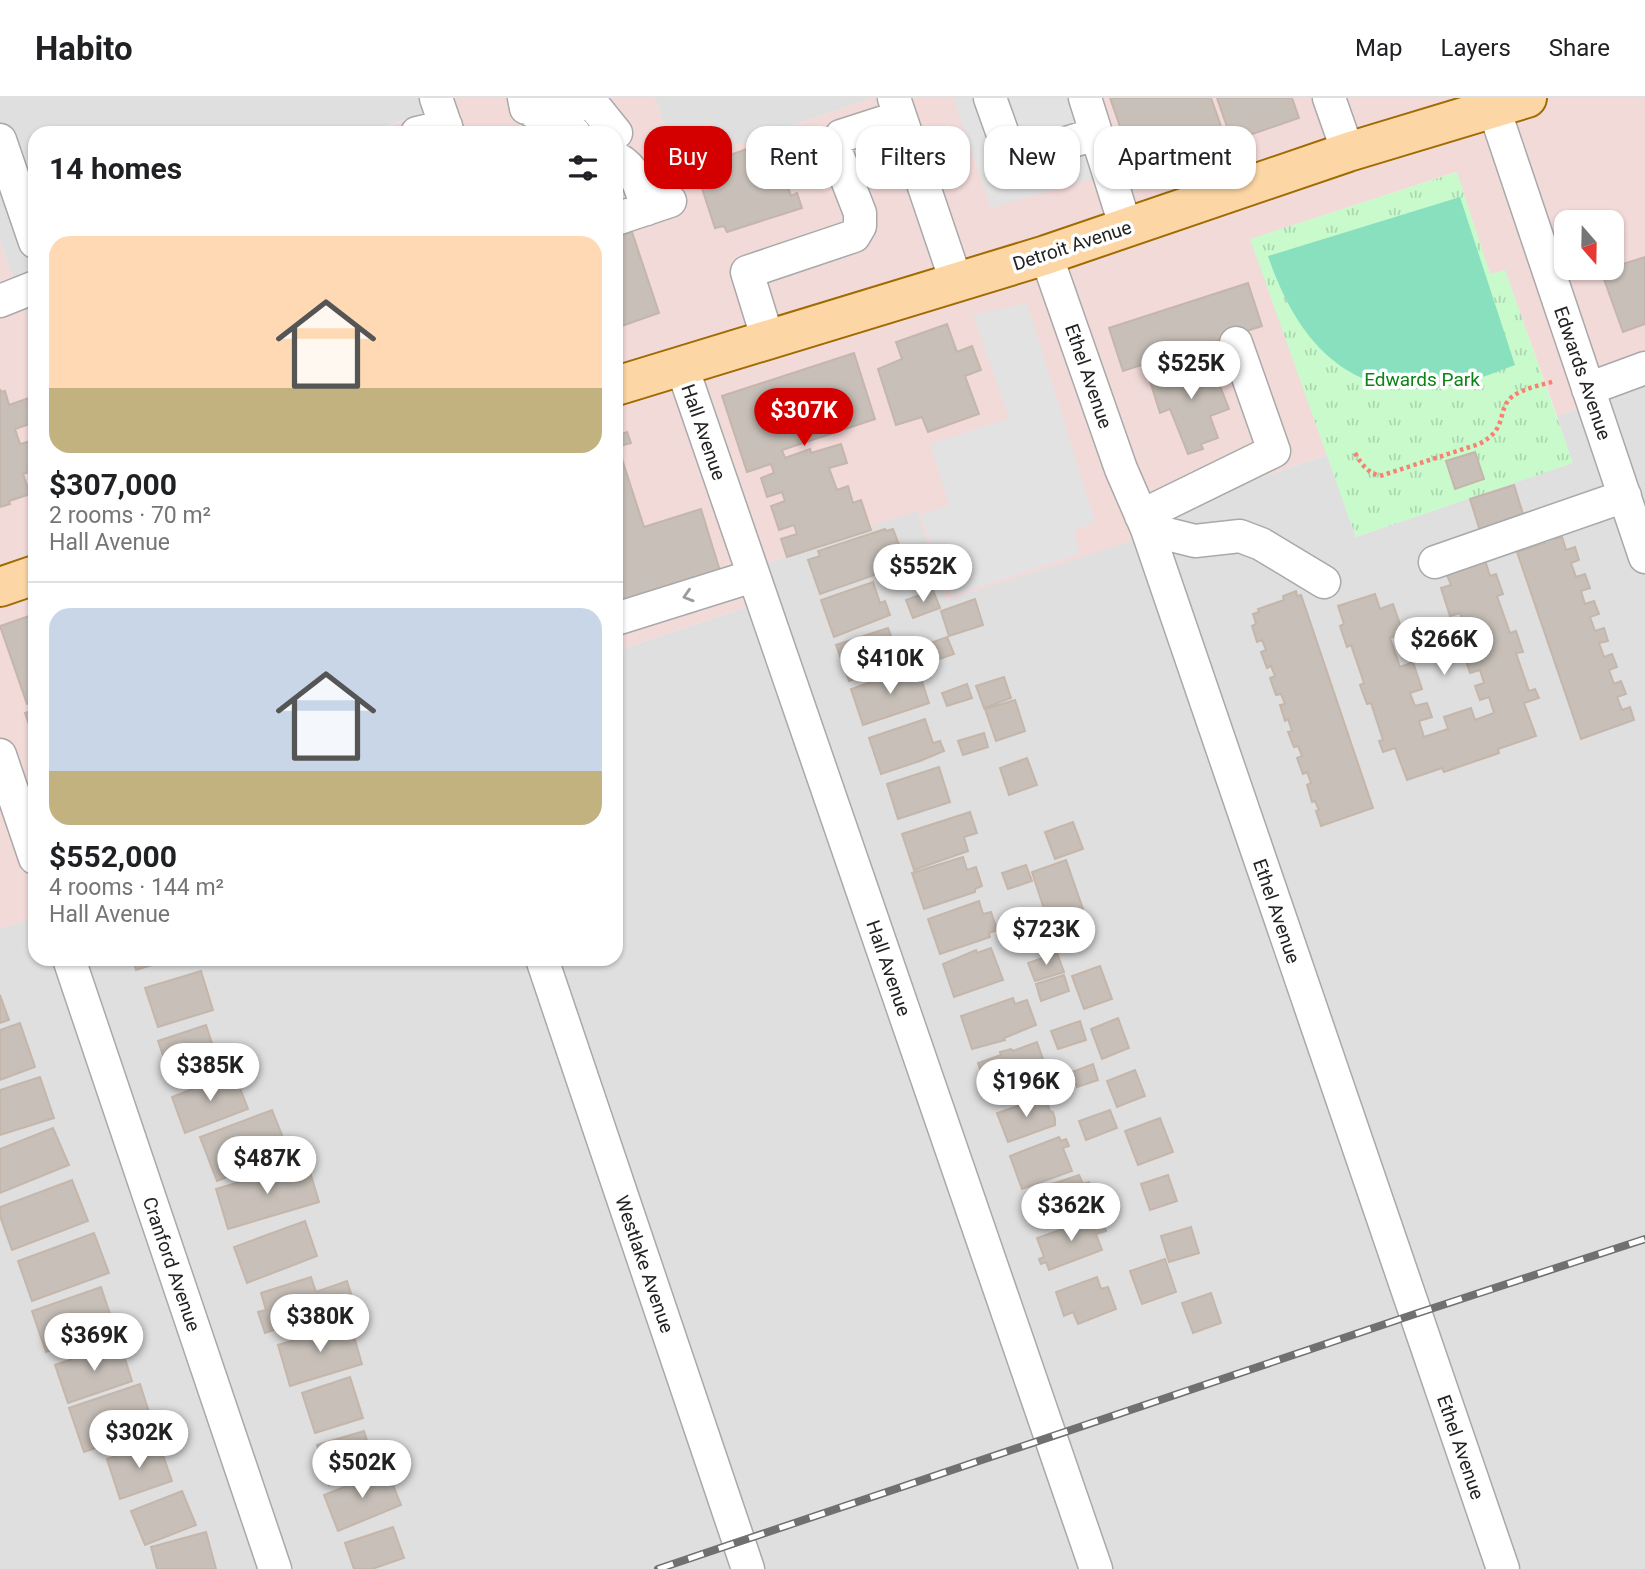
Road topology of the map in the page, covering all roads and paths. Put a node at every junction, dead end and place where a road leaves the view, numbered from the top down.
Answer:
1 (990, 98) edge
2 (1085, 98) edge
3 (1329, 98) edge
4 (518, 101) edge
5 (1490, 105) edge
6 (897, 107) edge
7 (562, 126) edge
8 (610, 126) edge
9 (1094, 126) edge
10 (1094, 135) edge
11 (1, 149) edge
12 (1348, 152) junction
13 (623, 162) edge
14 (1114, 189) edge
15 (623, 217) edge
16 (28, 223) edge
17 (1126, 228) junction
18 (1046, 255) junction
19 (956, 281) junction
20 (28, 290) edge
21 (0, 300) edge
22 (768, 340) junction
23 (1236, 344) dead end
24 (682, 367) junction
25 (1645, 368) edge
26 (1586, 380) junction
27 (623, 384) edge
28 (1355, 453) dead end
29 (1625, 496) junction
30 (1144, 522) junction
31 (1645, 557) edge
32 (1434, 562) dead end
33 (754, 576) junction
34 (28, 577) edge
35 (1324, 582) dead end
36 (0, 587) edge
37 (623, 617) edge
38 (0, 755) edge
39 (28, 828) edge
40 (71, 966) edge
41 (544, 966) edge
42 (275, 1569) edge
43 (748, 1569) edge
44 (1096, 1569) edge
45 (1503, 1569) edge

1 - 10 street
2 - 9 street
3 - 12 street
4 - 7 street
4 - 8 street
5 - 12 main road, Detroit Avenue
5 - 26 street, Edwards Avenue
6 - 19 street
6 - 22 street
11 - 16 street
12 - 17 main road, Detroit Avenue
13 - 15 street
14 - 17 street
17 - 18 main road, Detroit Avenue
18 - 19 main road, Detroit Avenue
18 - 30 street, Ethel Avenue
19 - 22 main road, Detroit Avenue
20 - 21 street
22 - 24 main road, Detroit Avenue
23 - 30 street
24 - 27 main road, Detroit Avenue
24 - 33 street, Hall Avenue
25 - 26 street
26 - 28 path
26 - 29 street, Edwards Avenue
29 - 31 street, Edwards Avenue
29 - 32 street
30 - 35 street
30 - 45 street, Ethel Avenue
33 -> 37 street
33 - 44 street, Hall Avenue
34 - 36 main road
38 - 39 street
40 - 42 street, Cranford Avenue
41 - 43 street, Westlake Avenue

